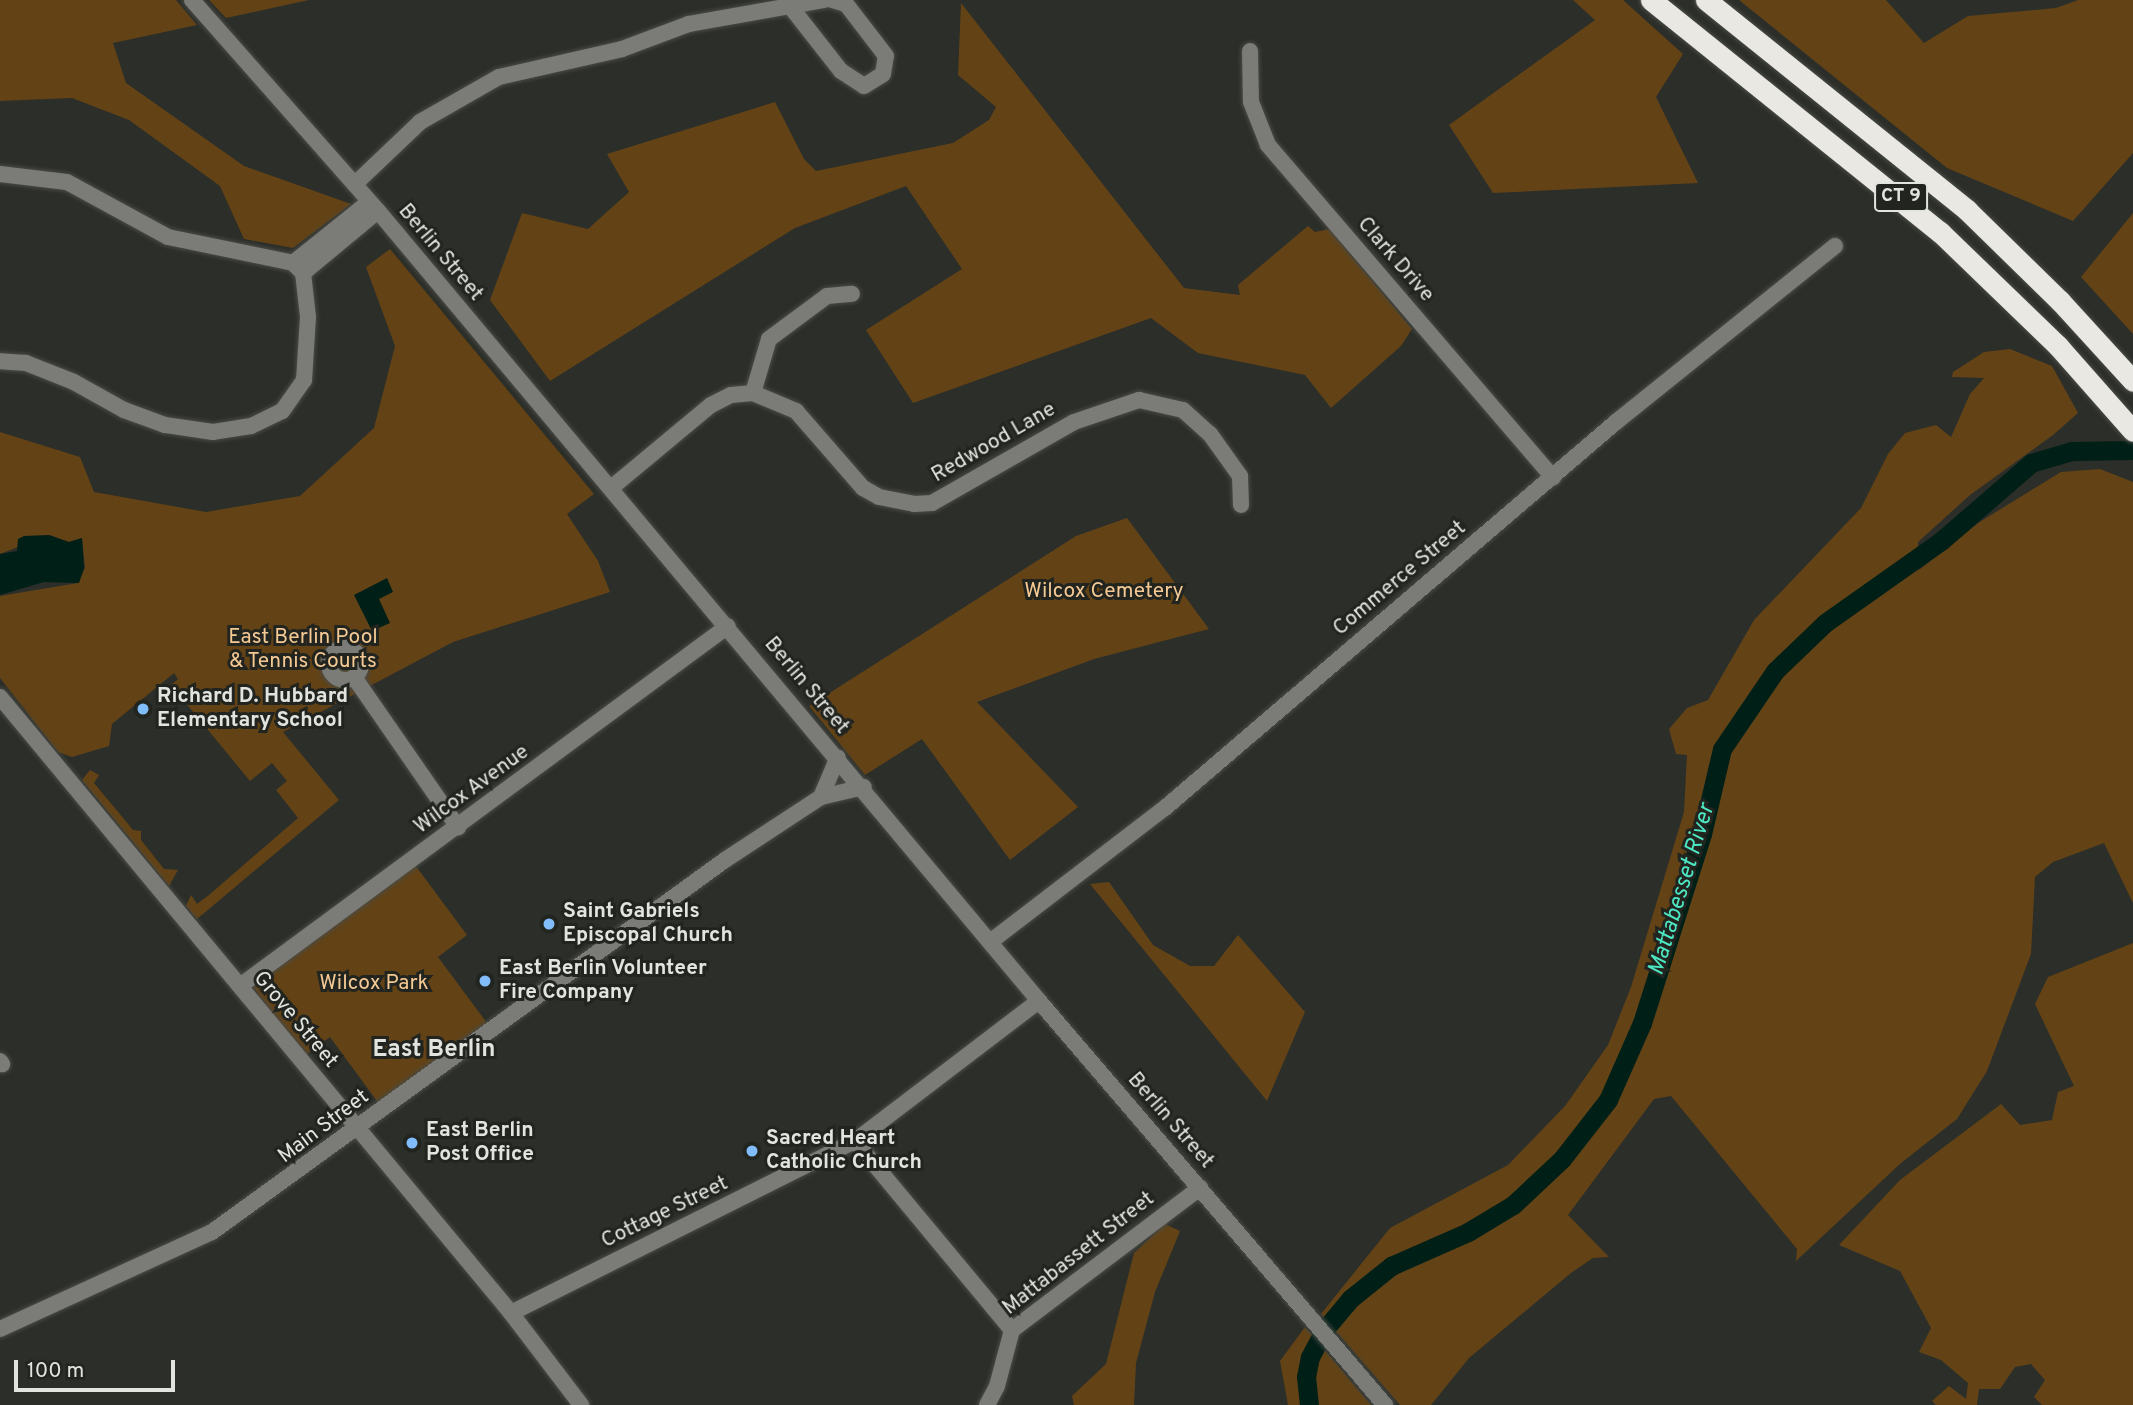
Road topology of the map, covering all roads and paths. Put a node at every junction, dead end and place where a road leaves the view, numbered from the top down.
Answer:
1 (192, 0) edge
2 (824, 0) edge
3 (832, 0) edge
4 (1651, 0) edge
5 (1706, 0) edge
6 (790, 6) junction
7 (1250, 51) dead end
8 (0, 174) edge
9 (355, 184) junction
10 (374, 206) junction
11 (1835, 246) dead end
12 (298, 268) junction
13 (852, 294) dead end
14 (0, 361) edge
15 (2133, 381) edge
16 (753, 393) junction
17 (2129, 426) edge
18 (1553, 477) junction
19 (611, 488) junction
20 (1241, 505) dead end
21 (728, 626) junction
22 (354, 677) dead end
23 (0, 697) edge
24 (838, 757) junction
25 (864, 787) junction
26 (821, 797) junction
27 (458, 827) junction
28 (990, 942) junction
29 (240, 986) junction
30 (1040, 1002) junction
31 (357, 1128) junction
32 (855, 1141) junction
33 (1200, 1188) junction
34 (511, 1312) junction
35 (0, 1329) edge
36 (1012, 1330) junction
37 (1384, 1404) edge
38 (581, 1405) edge
39 (987, 1405) edge

1 - 9 street, Berlin Street
2 - 6 street
3 - 6 street
4 - 17 highway, CT 9
5 - 15 highway, CT 9
6 - 9 street
7 - 18 street, Clark Drive
8 - 12 street
9 - 10 street, Berlin Street
10 - 12 street
10 - 19 street, Berlin Street
11 - 18 street, Commerce Street
12 - 14 street
13 - 16 street
16 - 19 street
16 - 20 street, Redwood Lane
18 - 28 street, Commerce Street
19 - 21 street, Berlin Street
21 - 24 street, Berlin Street
21 - 27 street, Wilcox Avenue
22 - 27 street
23 - 29 street, Grove Street
24 - 25 street, Berlin Street
24 - 26 street
25 - 26 street, Main Street
25 - 28 street, Berlin Street
26 - 31 street, Main Street
27 - 29 street, Wilcox Avenue
28 - 30 street, Berlin Street
29 - 31 street, Grove Street
30 - 32 street, Cottage Street
30 - 33 street, Berlin Street
31 - 34 street, Grove Street
31 - 35 street, Main Street
32 - 34 street, Cottage Street
32 - 36 street
33 - 36 street, Mattabassett Street
33 - 37 street, Berlin Street
34 - 38 street, Grove Street
36 - 39 street, Mattabassett Street

